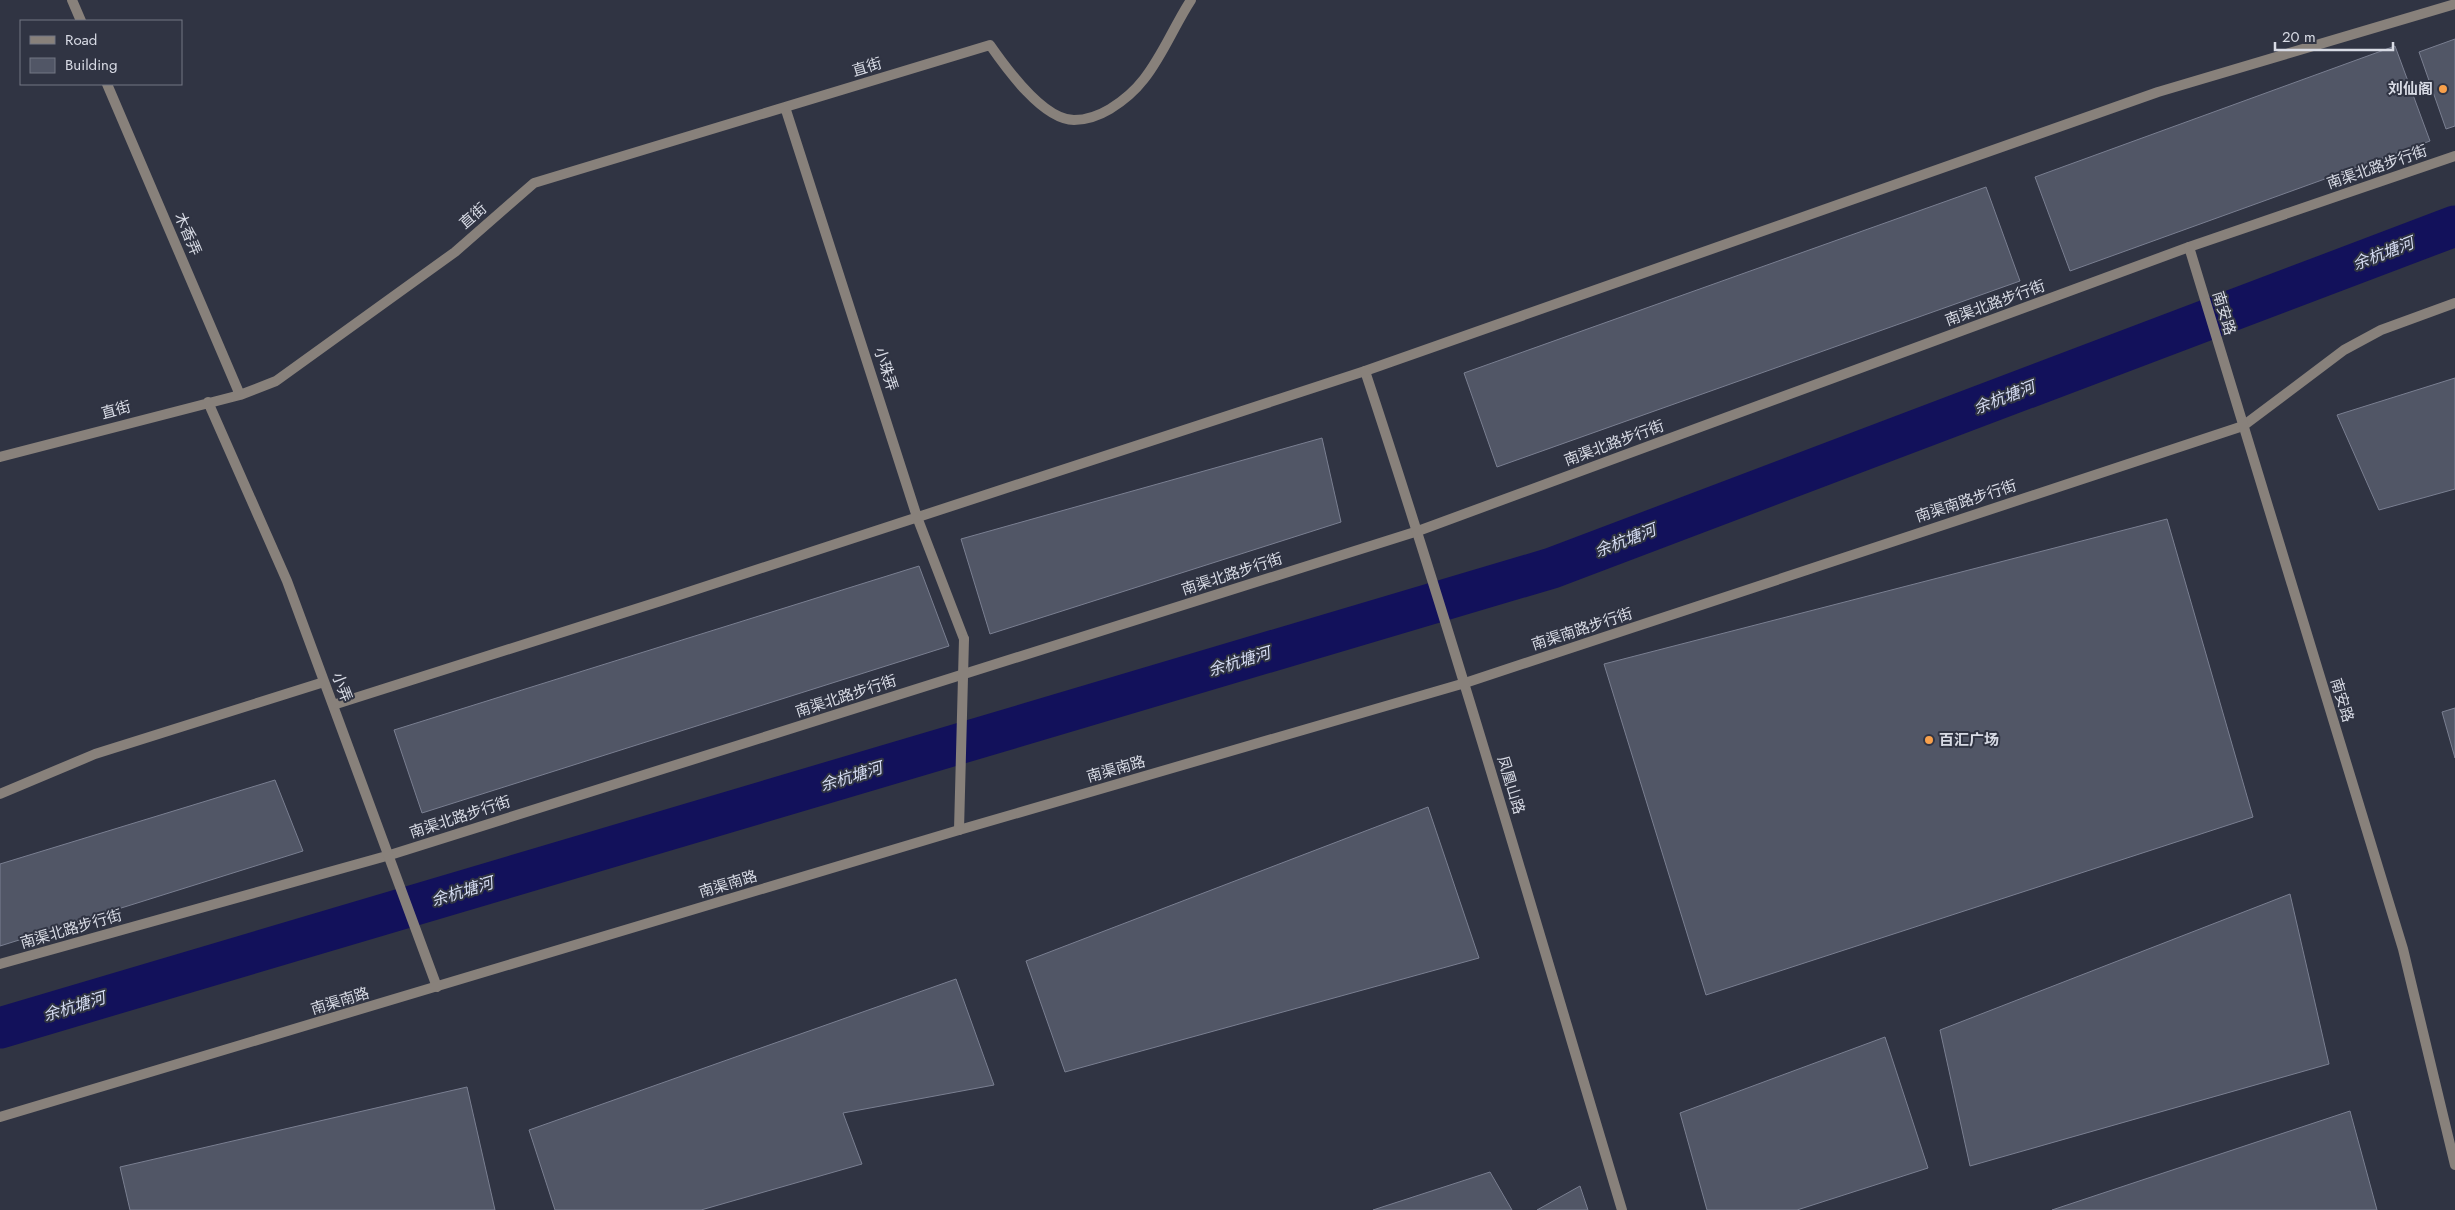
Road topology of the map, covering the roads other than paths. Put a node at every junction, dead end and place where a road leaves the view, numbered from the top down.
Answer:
1 (72, 0) edge
2 (1191, 0) edge
3 (2455, 4) edge
4 (81, 20) edge
5 (107, 85) edge
6 (786, 107) junction
7 (2455, 156) edge
8 (2188, 248) junction
9 (2455, 303) edge
10 (1365, 371) junction
11 (240, 395) junction
12 (208, 402) junction
13 (2242, 426) junction
14 (0, 456) edge
15 (917, 517) junction
16 (1418, 531) junction
17 (324, 682) junction
18 (1465, 683) junction
19 (333, 705) junction
20 (0, 794) edge
21 (959, 830) junction
22 (390, 855) junction
23 (0, 964) edge
24 (436, 987) junction
25 (0, 1118) edge
26 (2455, 1165) edge
27 (1622, 1210) edge

1 - 4 street
2 - 6 street, 直街
3 - 10 street
5 - 11 street, 木香弄
6 - 11 street, 直街
6 - 15 street, 小珠弄
7 - 8 street, 南渠北路步行街
8 - 13 street, 南安路
8 - 16 street, 南渠北路步行街
9 - 13 street, 南渠南路步行街
10 - 15 street
10 - 16 street, 凤凰山路
11 - 12 street, 直街
12 - 14 street, 直街
12 - 17 street, 小弄
13 - 18 street, 南渠南路步行街
13 - 26 street, 南安路
15 - 19 street
15 - 21 street, 小珠弄, bridge
16 - 18 street, 凤凰山路
16 - 22 street, 南渠北路步行街
17 - 19 street, 小弄
17 - 20 street
18 - 21 street, 南渠南路
18 - 27 street, 凤凰山路
19 - 22 street, 小弄
21 - 24 street, 南渠南路
22 - 23 street, 南渠北路步行街
22 - 24 street, 小弄
24 - 25 street, 南渠南路

